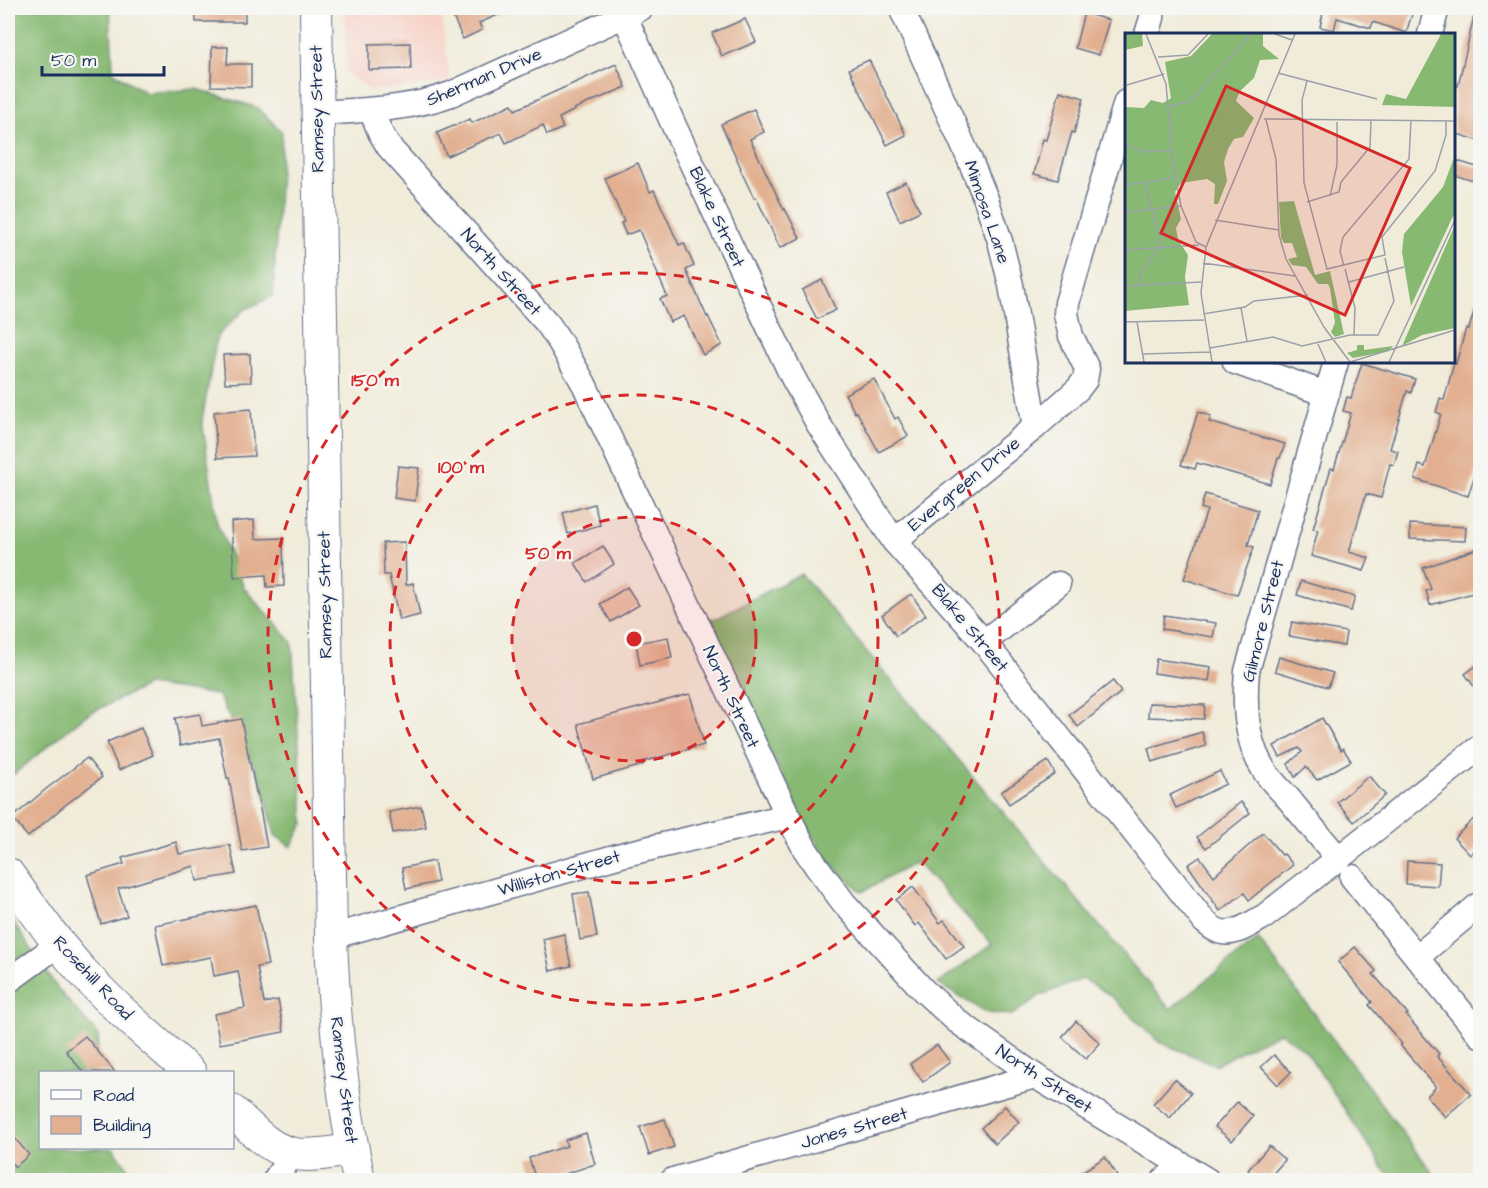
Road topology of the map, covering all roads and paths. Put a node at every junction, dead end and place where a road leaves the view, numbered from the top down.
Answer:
1 (316, 8) edge
2 (901, 8) edge
3 (1153, 8) edge
4 (1437, 8) edge
5 (629, 10) edge
6 (1147, 33) edge
7 (1430, 33) edge
8 (1125, 105) edge
9 (371, 110) junction
10 (317, 113) junction
11 (1238, 363) edge
12 (1336, 363) edge
13 (1326, 394) junction
14 (1035, 427) junction
15 (894, 541) junction
16 (1058, 584) dead end
17 (984, 642) junction
18 (1480, 747) edge
19 (788, 816) junction
20 (1345, 868) junction
21 (8, 874) edge
22 (1480, 903) edge
23 (331, 937) junction
24 (59, 944) junction
25 (1417, 957) junction
26 (8, 981) edge
27 (1480, 1035) edge
28 (189, 1071) edge
29 (1035, 1076) junction
30 (234, 1113) edge
31 (352, 1150) junction
32 (292, 1154) junction
33 (1183, 1166) junction
34 (275, 1180) edge
35 (358, 1180) edge
36 (673, 1180) edge
37 (1164, 1180) edge
38 (1207, 1180) edge

1 - 10 main road, Ramsey Street
2 - 14 street, Mimosa Lane
3 - 6 street
4 - 7 street
5 - 9 street, Sherman Drive
5 - 15 street, Blake Street
8 - 14 street, Evergreen Drive
9 - 10 street, Sherman Drive
9 - 19 street, North Street
10 - 23 main road, Ramsey Street
11 - 13 street
12 - 13 street, Gilmore Street
13 - 20 street, Gilmore Street
14 - 15 street, Evergreen Drive
15 - 17 street, Blake Street
16 - 17 street
17 - 20 street, Blake Street
18 - 20 street, Blake Street
19 - 23 street, Williston Street
19 - 29 street, North Street
20 - 25 street, Gilmore Street
21 - 24 main road, Rosehill Road
22 - 25 street
23 - 31 main road, Ramsey Street
24 - 26 street
24 - 28 main road, Rosehill Road
25 - 27 street, Gilmore Street
29 - 33 street, North Street
29 - 36 street, Jones Street
30 - 32 main road
31 - 32 main road
31 - 35 main road, Ramsey Street
32 - 34 street
33 - 37 street
33 - 38 street, North Street

